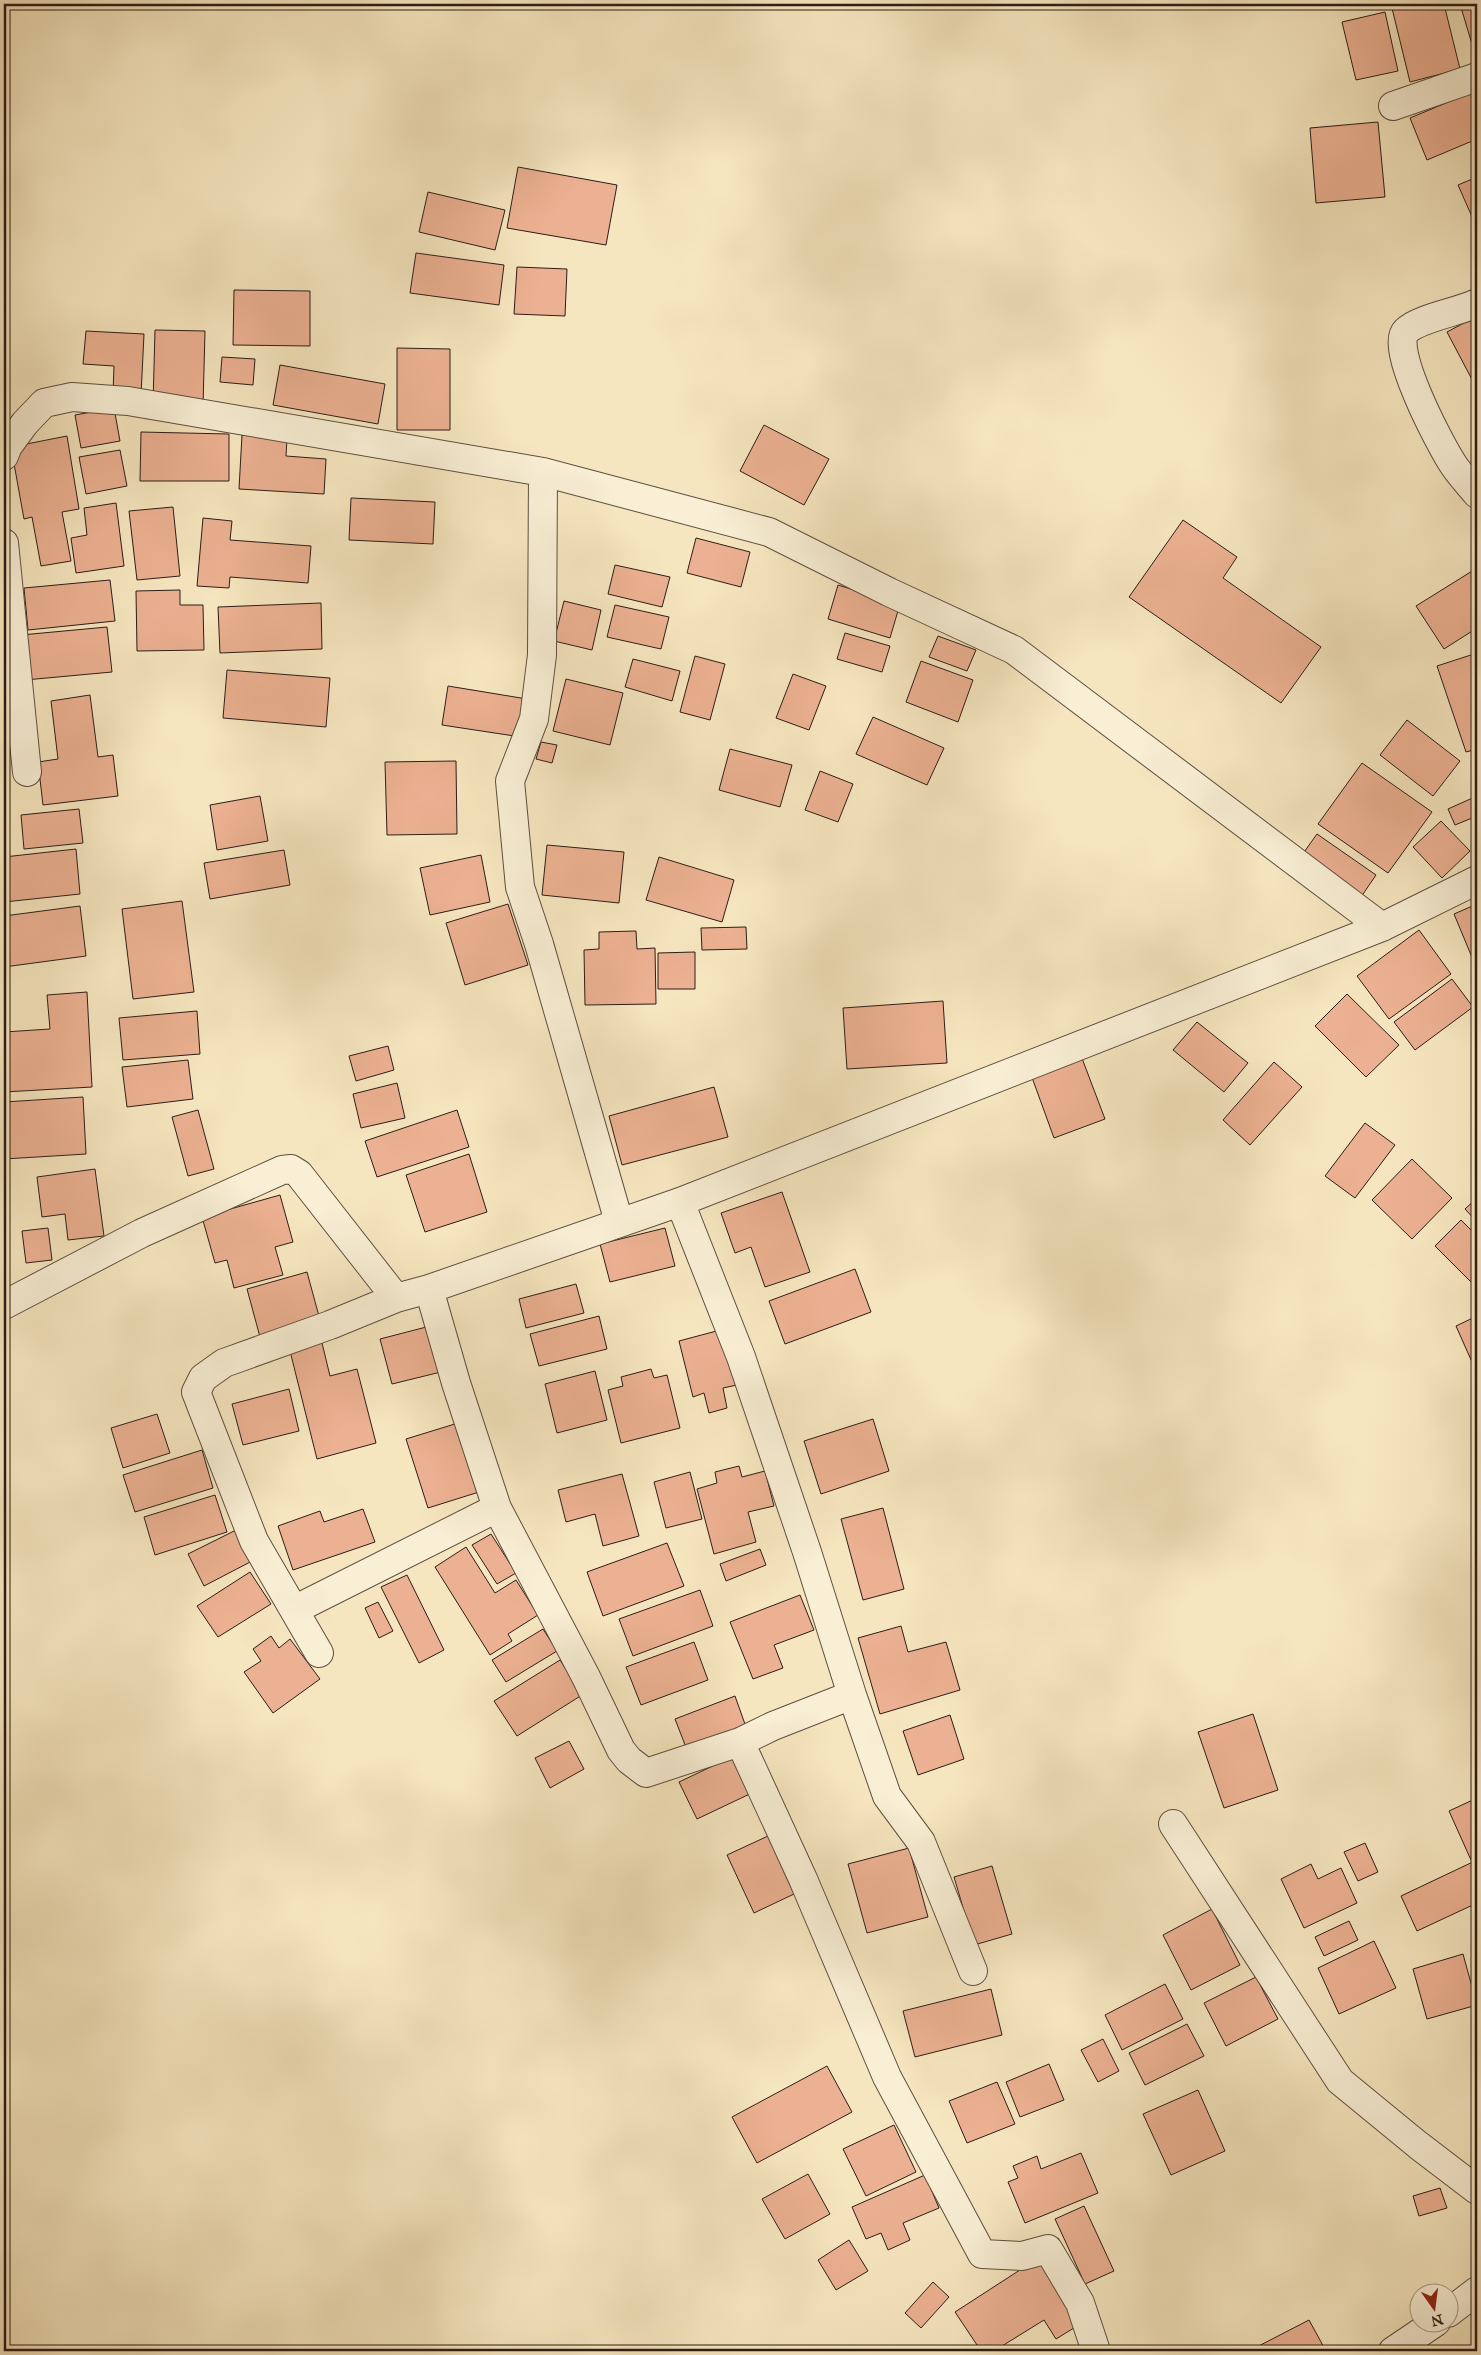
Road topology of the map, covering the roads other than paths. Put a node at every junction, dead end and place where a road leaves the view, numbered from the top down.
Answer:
1 (1477, 77) edge
2 (1393, 106) dead end
3 (1477, 303) edge
4 (4, 456) edge
5 (543, 472) junction
6 (1477, 494) edge
7 (4, 544) edge
8 (27, 772) dead end
9 (1477, 880) edge
10 (1382, 927) junction
11 (680, 1202) junction
12 (619, 1222) junction
13 (429, 1289) junction
14 (396, 1298) junction
15 (4, 1305) edge
16 (497, 1508) junction
17 (294, 1610) junction
18 (319, 1653) dead end
19 (852, 1695) junction
20 (740, 1742) junction
21 (1173, 1824) dead end
22 (973, 1971) dead end
23 (1477, 2190) edge
24 (1477, 2291) edge
25 (1458, 2305) edge
26 (1421, 2332) edge
27 (1096, 2351) edge
28 (1393, 2351) edge

1 - 2 street
3 - 6 street
4 - 5 street
5 - 10 street
5 - 12 street
7 - 8 street
9 - 10 street
10 - 11 street
11 - 12 street
11 - 19 street
12 - 13 street
13 - 14 street
13 - 16 street
14 - 15 street
14 - 17 street
16 - 17 street
16 - 20 street
17 - 18 street
19 - 20 street
19 - 22 street
20 - 27 street
21 - 23 street
24 - 25 street
26 - 28 street

